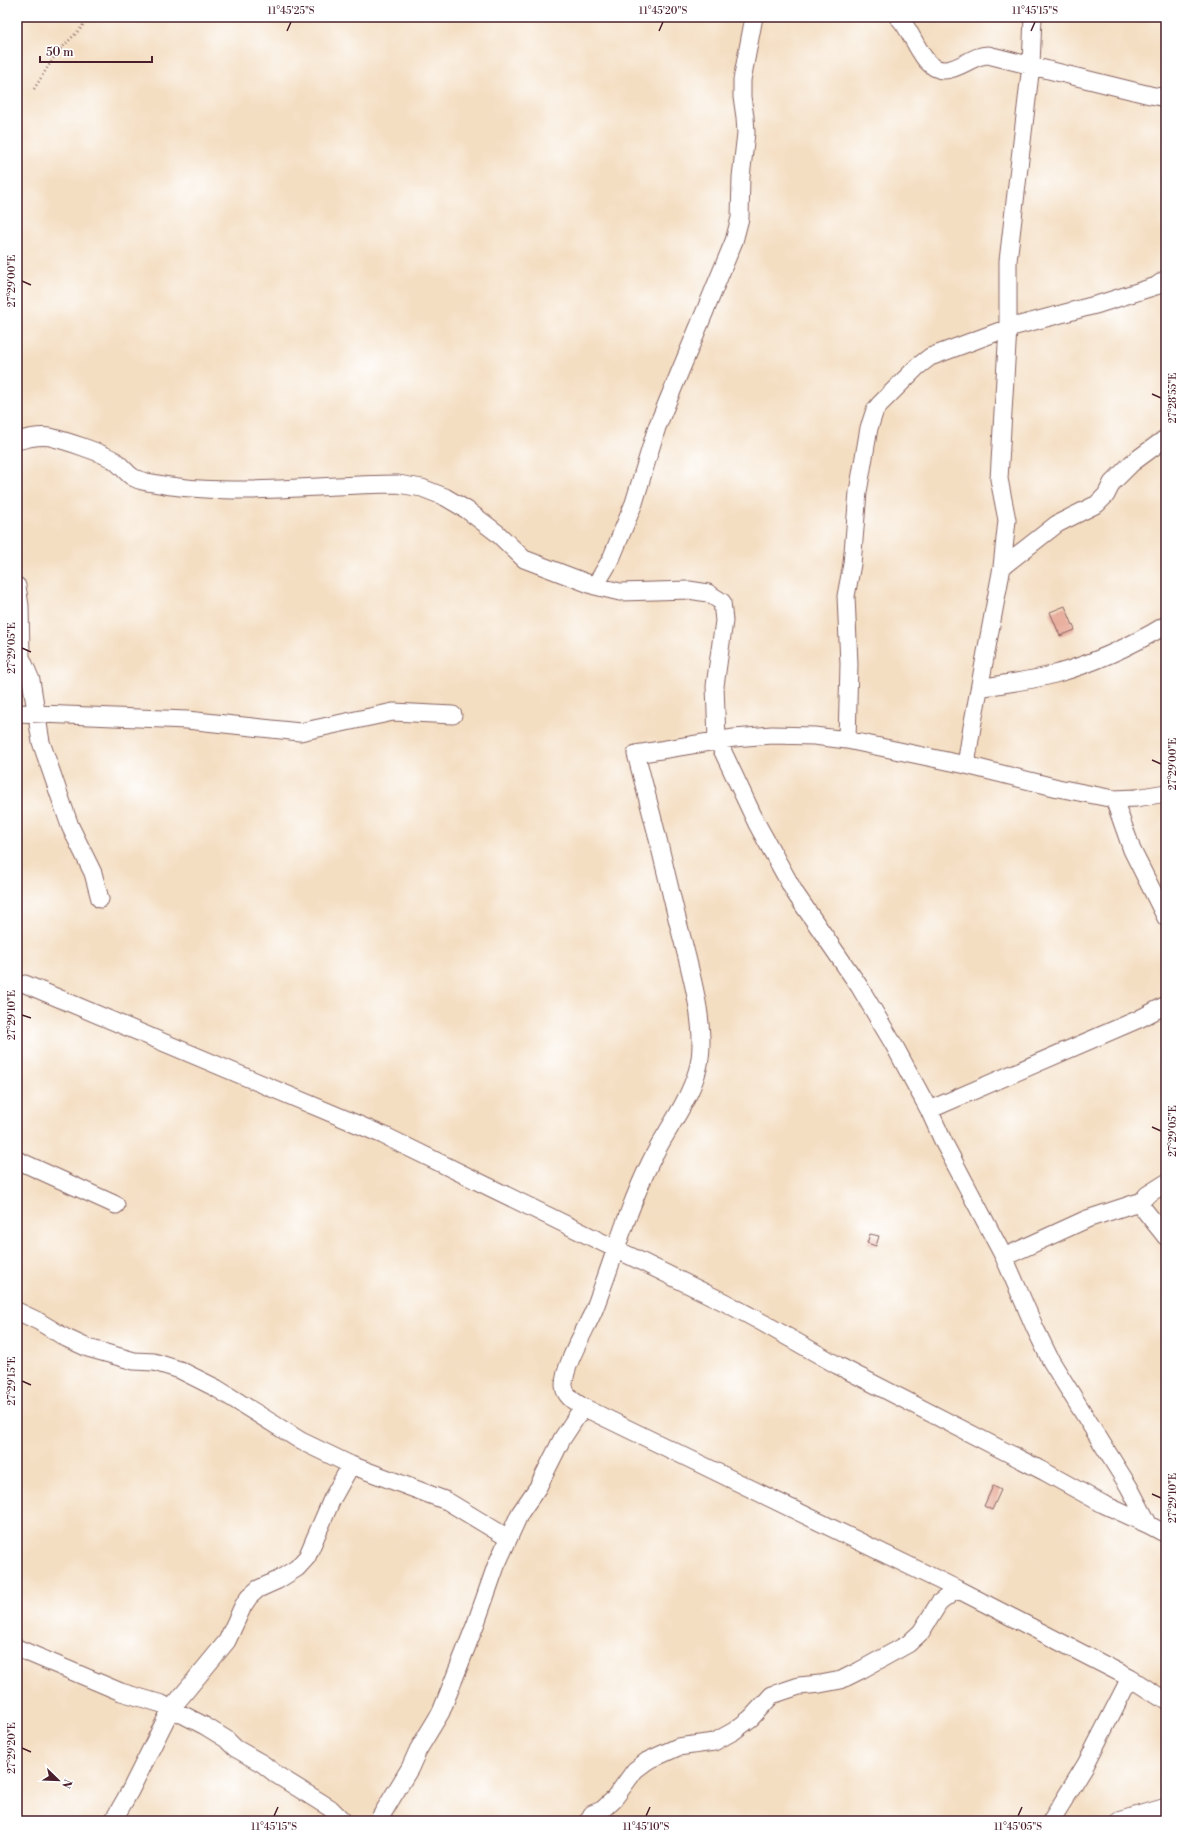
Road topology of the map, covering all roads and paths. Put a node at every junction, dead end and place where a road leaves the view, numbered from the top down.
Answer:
1 (88, 17) edge
2 (754, 17) edge
3 (898, 17) edge
4 (1033, 17) edge
5 (1031, 65) junction
6 (34, 89) dead end
7 (1166, 98) edge
8 (1166, 279) edge
9 (1008, 328) junction
10 (1166, 438) edge
11 (17, 441) edge
12 (1002, 567) junction
13 (17, 586) edge
14 (595, 586) junction
15 (1166, 625) edge
16 (980, 688) junction
17 (17, 713) edge
18 (36, 713) junction
19 (453, 715) dead end
20 (717, 739) junction
21 (847, 740) junction
22 (966, 765) junction
23 (1166, 793) edge
24 (1114, 799) junction
25 (100, 899) dead end
26 (1166, 918) edge
27 (25, 984) dead end
28 (1166, 1005) edge
29 (929, 1110) junction
30 (17, 1160) edge
31 (1166, 1183) edge
32 (1142, 1201) junction
33 (116, 1204) dead end
34 (1166, 1237) edge
35 (616, 1249) junction
36 (1004, 1256) junction
37 (17, 1311) edge
38 (583, 1407) junction
39 (351, 1465) junction
40 (1149, 1525) junction
41 (1166, 1534) edge
42 (508, 1538) junction
43 (957, 1589) junction
44 (17, 1648) edge
45 (1130, 1678) junction
46 (1166, 1701) edge
47 (171, 1709) junction
48 (1166, 1807) edge
49 (113, 1821) edge
50 (344, 1821) edge
51 (378, 1821) edge
52 (588, 1821) edge
53 (1051, 1821) edge
54 (1119, 1821) edge

1 - 6 path
2 - 14 street
3 - 5 street
4 - 5 street
5 - 7 street
5 - 9 street
8 - 9 street
9 - 12 street
9 - 21 street
10 - 12 street
11 - 14 street
12 - 16 street
13 - 18 street
14 - 20 street
15 - 16 street
16 - 22 street
17 - 18 street
18 - 19 street
18 - 25 street
20 - 21 street
20 - 29 street
20 - 35 street
21 - 22 street
22 - 24 street
23 - 24 street
24 - 26 street
27 - 35 street
28 - 29 street
29 - 36 street
30 - 33 street
31 - 32 street
32 - 34 street
32 - 36 street
35 - 38 street
35 - 40 street
36 - 40 street
37 - 39 street
38 - 42 street
38 - 43 street
39 - 42 street
39 - 47 street
40 - 41 street
42 - 51 street
43 - 45 street
43 - 52 street
44 - 47 street
45 - 46 street
45 - 53 street
47 - 49 street
47 - 50 street
48 - 54 street

